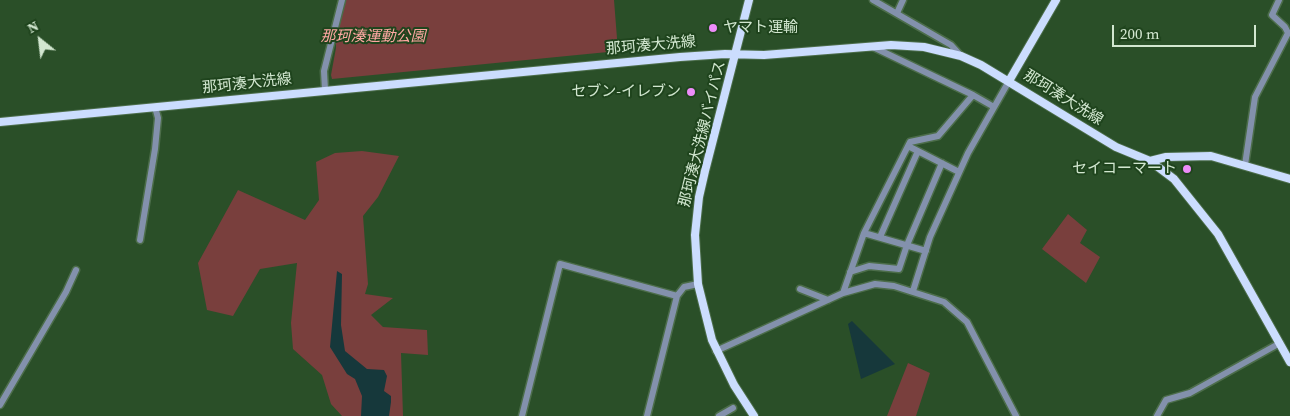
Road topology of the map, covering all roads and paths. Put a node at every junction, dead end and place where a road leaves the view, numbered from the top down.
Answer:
1 (342, 0) edge
2 (749, 0) edge
3 (873, 0) edge
4 (903, 0) edge
5 (1056, 0) edge
6 (1279, 0) edge
7 (897, 13) junction
8 (870, 46) junction
9 (736, 55) junction
10 (961, 56) junction
11 (1009, 81) junction
12 (325, 90) junction
13 (973, 96) junction
14 (994, 106) junction
15 (155, 107) junction
16 (0, 122) edge
17 (908, 146) junction
18 (918, 151) junction
19 (1150, 161) junction
20 (942, 163) junction
21 (1245, 165) junction
22 (959, 172) junction
23 (1290, 179) edge
24 (864, 233) junction
25 (880, 237) junction
26 (140, 240) dead end
27 (906, 245) junction
28 (926, 251) junction
29 (76, 270) dead end
30 (850, 272) junction
31 (698, 284) junction
32 (800, 289) dead end
33 (914, 291) junction
34 (843, 293) junction
35 (677, 296) junction
36 (828, 300) junction
37 (1280, 343) junction
38 (716, 352) junction
39 (1290, 362) edge
40 (0, 405) edge
41 (733, 408) dead end
42 (522, 416) edge
43 (647, 416) edge
44 (719, 416) edge
45 (754, 416) edge
46 (1016, 416) edge
47 (1157, 416) edge

1 - 12 street
2 - 9 main road, 那珂湊大洗線バイパス
3 - 7 street
4 - 7 street
5 - 11 main road
6 - 21 street
7 - 10 street
8 - 9 main road, 那珂湊大洗線
8 - 10 main road, 那珂湊大洗線
8 - 13 street
9 - 12 main road, 那珂湊大洗線
9 - 31 main road, 那珂湊大洗線バイパス
10 - 11 main road, 那珂湊大洗線
11 - 14 street
11 - 19 main road, 那珂湊大洗線
12 - 15 main road, 那珂湊大洗線
13 - 14 street
13 - 17 street
14 - 22 street
15 - 16 main road, 那珂湊大洗線
15 - 26 street
17 - 18 street
17 - 24 street
18 - 20 street
18 - 25 street
19 - 21 main road
19 - 37 main road, 那珂湊大洗線
20 - 22 street
20 - 27 street
21 - 23 main road
22 - 28 street
24 - 25 street
24 - 30 street
25 - 27 street
27 - 28 street
27 - 30 street
28 - 33 street
29 - 40 street
30 - 34 street
31 - 35 street
31 - 38 main road, 那珂湊大洗線バイパス
32 - 36 street
33 - 34 street
33 - 46 street
34 - 36 street
35 - 42 street
35 - 43 street
36 - 38 street
37 - 39 main road, 那珂湊大洗線
37 - 47 street
38 - 45 main road, 那珂湊大洗線バイパス
41 - 44 street

